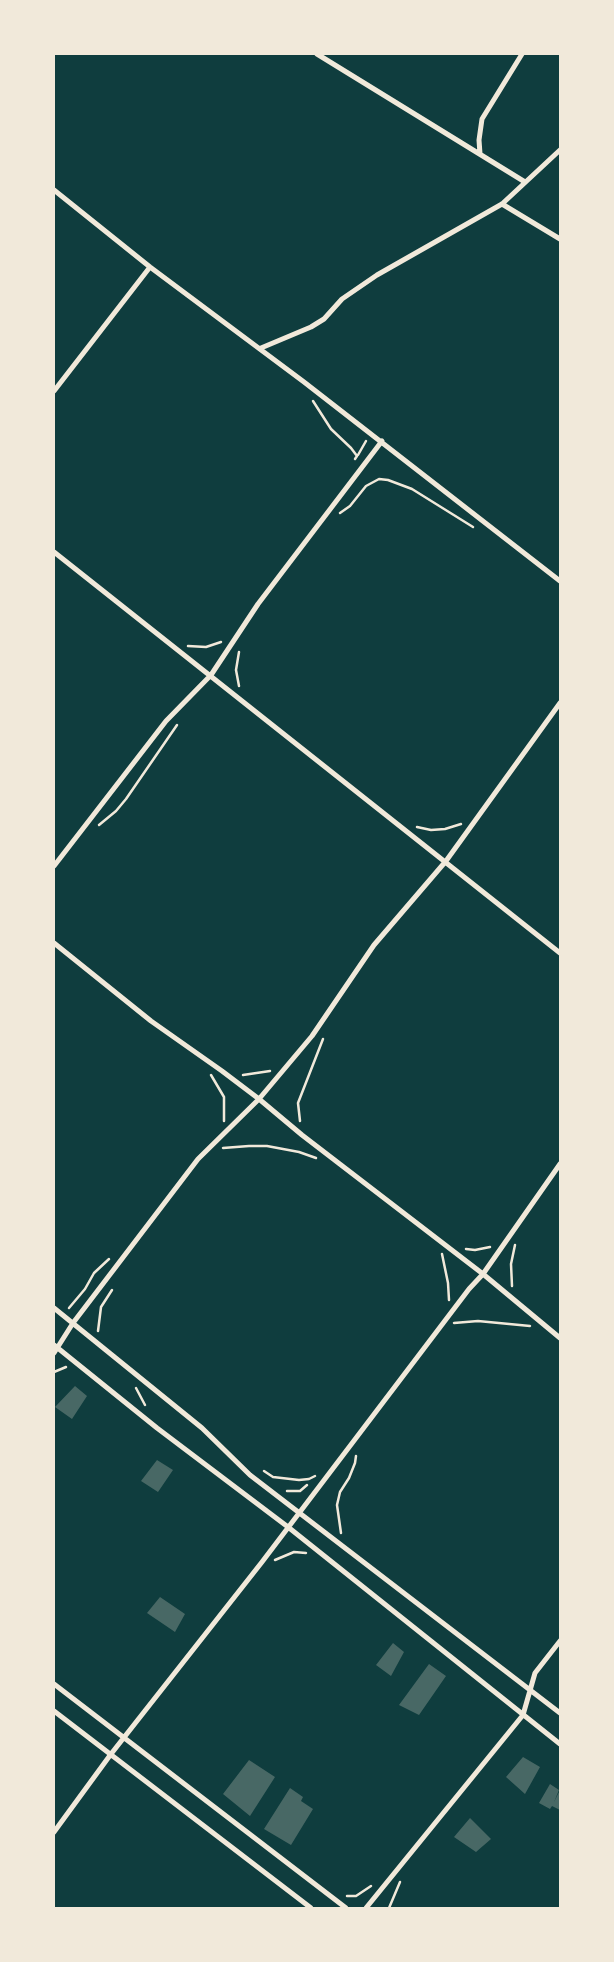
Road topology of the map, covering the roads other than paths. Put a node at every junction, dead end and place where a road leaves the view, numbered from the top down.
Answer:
1 (317, 54) edge
2 (522, 54) edge
3 (560, 150) edge
4 (480, 154) junction
5 (525, 182) junction
6 (54, 190) edge
7 (502, 204) junction
8 (560, 239) edge
9 (150, 267) junction
10 (261, 348) junction
11 (54, 391) edge
12 (382, 442) junction
13 (54, 552) edge
14 (560, 581) edge
15 (211, 675) junction
16 (560, 703) edge
17 (446, 861) junction
18 (54, 866) edge
19 (54, 943) edge
20 (560, 953) edge
21 (259, 1099) junction
22 (560, 1164) edge
23 (483, 1274) junction
24 (54, 1308) edge
25 (73, 1323) junction
26 (560, 1338) edge
27 (56, 1347) edge
28 (54, 1353) edge
29 (298, 1513) junction
30 (288, 1527) junction
31 (560, 1641) edge
32 (54, 1684) edge
33 (531, 1690) junction
34 (54, 1711) edge
35 (560, 1713) edge
36 (523, 1715) junction
37 (125, 1738) junction
38 (560, 1744) edge
39 (111, 1754) junction
40 (54, 1832) edge
41 (311, 1908) edge
42 (346, 1908) edge
43 (366, 1908) edge

1 - 4 street
2 - 4 street
3 - 5 street
4 - 5 street
5 - 7 street
6 - 9 street
7 - 8 street
7 - 10 street
9 - 10 street
9 - 11 street
10 - 12 street
12 - 14 street
12 - 15 street
13 - 15 street
15 - 17 street
15 - 18 street
16 - 17 street
17 - 20 street
17 - 21 street
19 - 21 street
21 - 23 street
21 - 25 street
22 - 23 street
23 - 26 street
23 - 29 street
24 - 25 street
25 - 27 street
25 - 29 street
27 - 28 street
27 - 30 street
29 - 30 street
29 - 33 street
30 - 36 street
30 - 37 street
31 - 33 street
32 - 37 street
33 - 35 street
33 - 36 street
34 - 39 street
36 - 38 street
36 - 43 street
37 - 39 street
37 - 42 street
39 - 40 street
39 - 41 street

